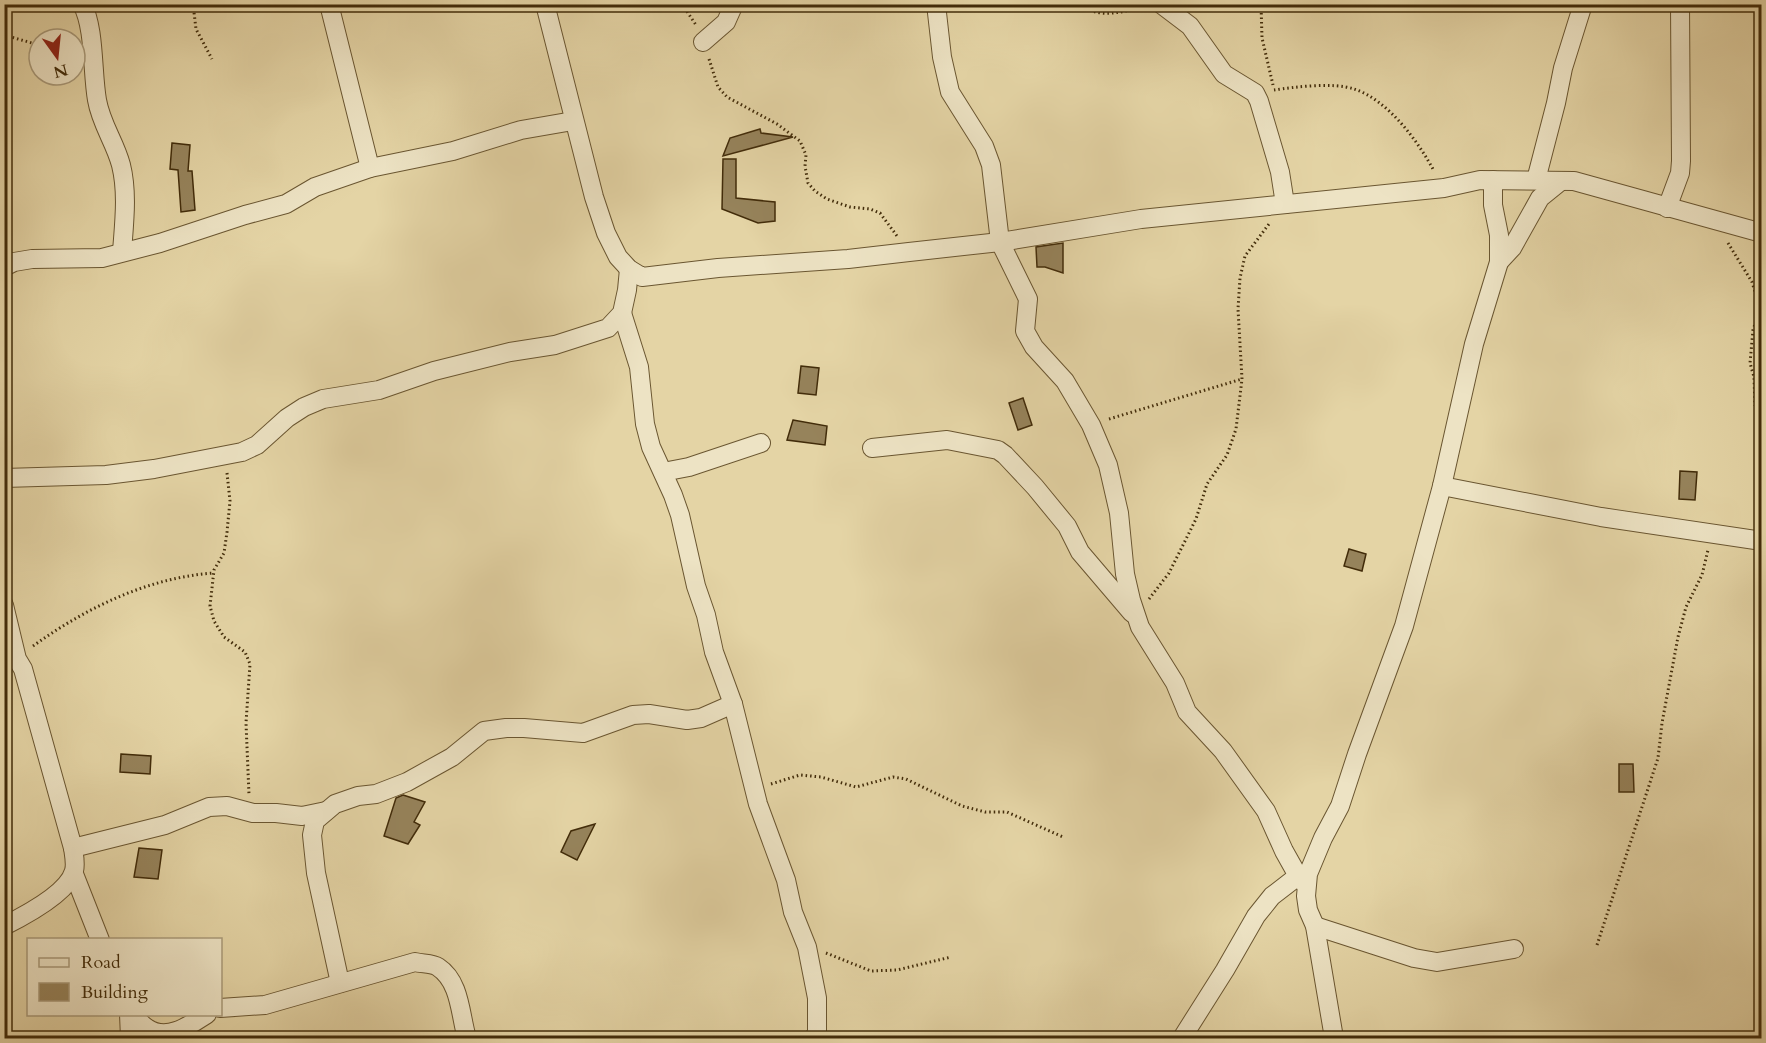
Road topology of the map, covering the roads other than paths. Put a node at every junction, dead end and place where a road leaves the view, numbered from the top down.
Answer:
1 (82, 4) edge
2 (329, 4) edge
3 (545, 4) edge
4 (734, 4) edge
5 (936, 4) edge
6 (1583, 4) edge
7 (1680, 4) edge
8 (1162, 5) edge
9 (703, 42) road end
10 (573, 121) junction
11 (370, 168) junction
12 (1493, 180) junction
13 (1536, 180) junction
14 (1561, 181) junction
15 (1285, 203) junction
16 (1667, 208) junction
17 (1761, 232) edge
18 (1000, 242) junction
19 (122, 252) junction
20 (1499, 262) junction
21 (4, 267) edge
22 (629, 269) junction
23 (622, 313) junction
24 (761, 443) dead end
25 (872, 448) dead end
26 (663, 472) junction
27 (4, 478) edge
28 (1442, 486) junction
29 (1761, 541) edge
30 (4, 605) edge
31 (1136, 616) junction
32 (15, 666) edge
33 (733, 704) junction
34 (326, 811) junction
35 (73, 848) junction
36 (74, 874) junction
37 (1302, 880) junction
38 (4, 926) edge
39 (1315, 926) junction
40 (100, 938) edge
41 (1514, 949) dead end
42 (340, 983) junction
43 (222, 1008) edge
44 (131, 1016) edge
45 (133, 1016) edge
46 (203, 1016) edge
47 (130, 1038) edge
48 (467, 1038) edge
49 (814, 1038) edge
50 (1182, 1038) edge
51 (1334, 1038) edge

1 - 19 street
2 - 11 street
3 - 10 street
4 - 9 street
5 - 18 street
6 - 13 street
7 - 16 street
8 - 15 street
10 - 11 street
10 - 22 street
11 - 19 street
12 - 13 street
12 - 15 street
12 - 20 street
13 - 14 street
14 - 16 street
14 - 20 street
15 - 18 street
16 - 17 street
18 - 22 street
18 - 31 street
19 - 21 street
20 - 28 street
22 - 23 street
23 - 26 street
23 - 27 street
24 - 26 street
25 - 31 street
26 - 33 street
28 - 29 street
28 - 37 street
30 - 32 street
31 - 37 street
32 - 35 street
33 - 34 street
33 - 49 street
34 - 35 street
34 - 42 street
35 - 36 street
36 - 38 street
36 - 40 street
37 - 39 street
37 - 50 street
39 - 41 street
39 - 51 street
42 - 43 street
42 - 48 street
44 - 47 street
45 - 46 street

